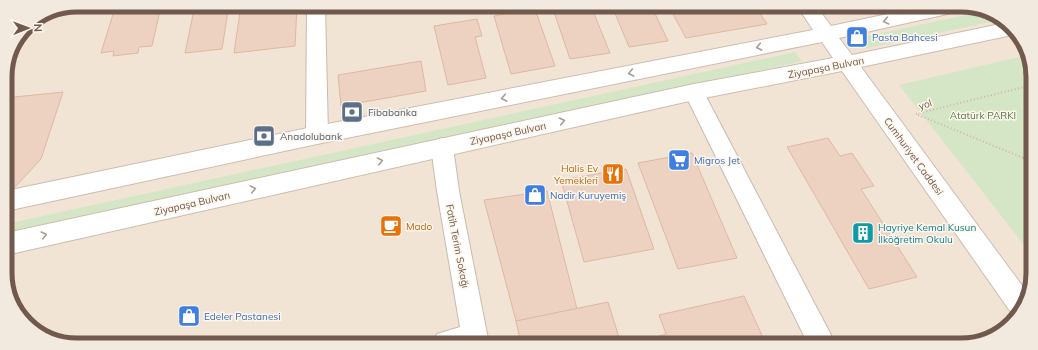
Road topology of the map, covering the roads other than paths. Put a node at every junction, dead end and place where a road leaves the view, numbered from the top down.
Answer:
1 (316, 12) edge
2 (811, 12) edge
3 (929, 12) edge
4 (1005, 29) edge
5 (826, 34) junction
6 (847, 63) junction
7 (694, 92) junction
8 (317, 135) junction
9 (442, 147) junction
10 (12, 200) edge
11 (12, 246) edge
12 (1019, 302) edge
13 (475, 338) edge
14 (819, 338) edge

1 - 8 main road
2 - 5 main road, Cumhuriyet Caddesi
3 -> 5 main road
4 - 6 main road, Ziyapaşa Bulvarı
5 - 6 main road, Cumhuriyet Caddesi
5 -> 8 main road
6 - 7 main road, Ziyapaşa Bulvarı
6 - 12 main road, Cumhuriyet Caddesi
9 -> 7 main road, Ziyapaşa Bulvarı
7 - 14 main road
8 - 10 main road
11 -> 9 main road, Ziyapaşa Bulvarı
9 - 13 main road, Fatih Terim Sokağı

